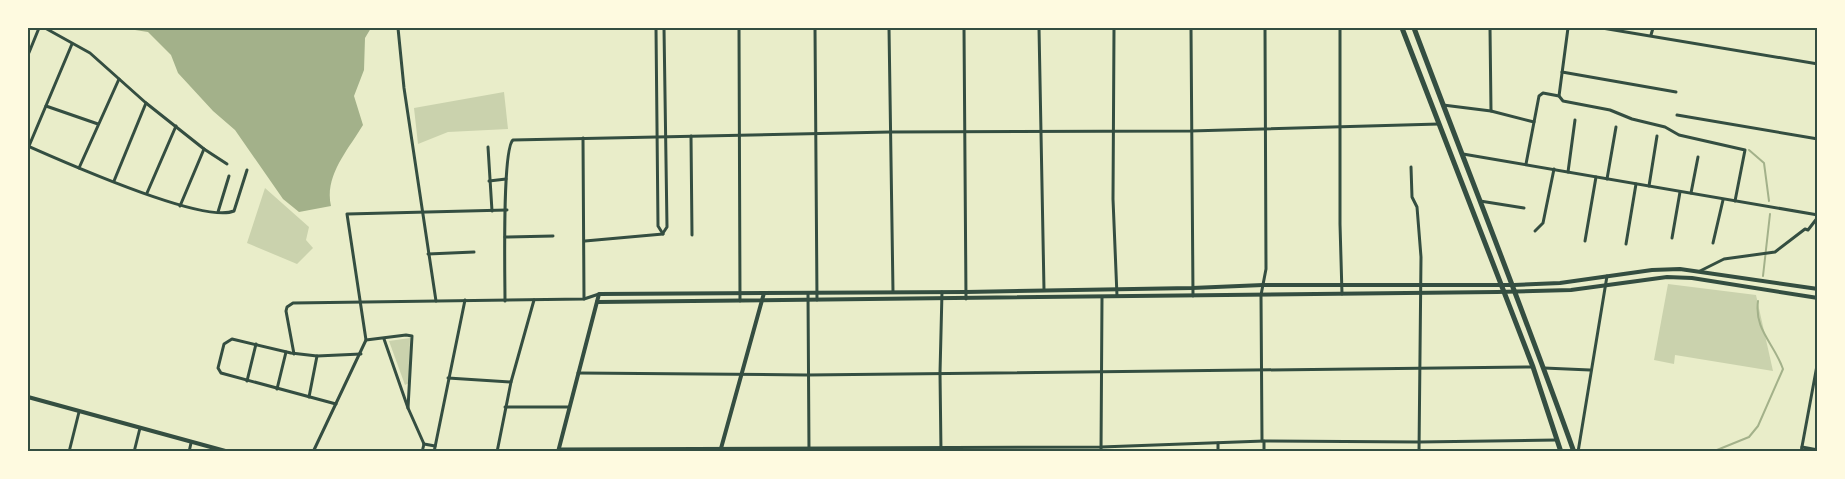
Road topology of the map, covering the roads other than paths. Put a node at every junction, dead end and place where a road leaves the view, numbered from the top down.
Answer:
1 (39, 28) edge
2 (45, 28) edge
3 (398, 28) edge
4 (656, 28) edge
5 (664, 28) edge
6 (739, 28) edge
7 (815, 28) edge
8 (889, 28) edge
9 (964, 28) edge
10 (1039, 28) edge
11 (1114, 28) edge
12 (1191, 28) edge
13 (1265, 28) edge
14 (1340, 28) edge
15 (1402, 28) edge
16 (1414, 28) edge
17 (1490, 28) edge
18 (1568, 28) edge
19 (1602, 28) edge
20 (1653, 28) edge
21 (1651, 35) junction
22 (72, 44) junction
23 (28, 55) edge
24 (1818, 64) edge
25 (1562, 72) junction
26 (119, 79) junction
27 (1676, 92) dead end
28 (1558, 96) junction
29 (146, 103) junction
30 (1443, 105) junction
31 (46, 106) junction
32 (1491, 111) junction
33 (1677, 115) dead end
34 (1575, 120) dead end
35 (1534, 122) junction
36 (98, 124) junction
37 (1439, 124) junction
38 (176, 126) junction
39 (1267, 127) junction
40 (1340, 127) junction
41 (1616, 127) dead end
42 (1190, 130) junction
43 (1040, 131) junction
44 (1114, 131) junction
45 (890, 132) junction
46 (965, 132) junction
47 (816, 134) junction
48 (739, 135) junction
49 (657, 136) junction
50 (664, 136) junction
51 (691, 136) junction
52 (1657, 136) dead end
53 (583, 138) junction
54 (1818, 138) edge
55 (28, 146) edge
56 (488, 147) dead end
57 (204, 149) junction
58 (1463, 154) junction
59 (1698, 157) dead end
60 (227, 164) dead end
61 (1526, 164) junction
62 (1411, 167) dead end
63 (80, 168) junction
64 (1554, 169) junction
65 (247, 170) dead end
66 (1568, 172) junction
67 (229, 176) dead end
68 (1596, 177) junction
69 (506, 179) junction
70 (1607, 179) junction
71 (114, 181) junction
72 (490, 181) junction
73 (1636, 184) junction
74 (1649, 186) junction
75 (1680, 192) junction
76 (147, 193) junction
77 (1691, 193) junction
78 (1723, 200) junction
79 (1478, 201) junction
80 (1735, 201) junction
81 (180, 206) junction
82 (1524, 208) dead end
83 (506, 210) junction
84 (492, 211) junction
85 (218, 212) junction
86 (423, 213) junction
87 (1818, 216) edge
88 (1535, 231) dead end
89 (663, 234) junction
90 (692, 235) dead end
91 (553, 236) dead end
92 (505, 237) junction
93 (1672, 238) dead end
94 (585, 241) junction
95 (1585, 241) dead end
96 (1713, 243) dead end
97 (1626, 244) dead end
98 (474, 252) dead end
99 (428, 254) junction
100 (1700, 271) junction
101 (1606, 276) junction
102 (1764, 281) junction
103 (1263, 284) junction
104 (1784, 284) junction
105 (1420, 285) junction
106 (1466, 285) junction
107 (1501, 285) junction
108 (1514, 285) junction
109 (1605, 285) junction
110 (1342, 286) junction
111 (1192, 288) junction
112 (1763, 288) junction
113 (1117, 289) junction
114 (1818, 289) edge
115 (1044, 290) junction
116 (893, 292) junction
117 (942, 292) junction
118 (966, 292) junction
119 (1420, 292) junction
120 (1466, 292) junction
121 (1504, 292) junction
122 (1516, 292) junction
123 (1783, 292) junction
124 (764, 293) junction
125 (808, 293) junction
126 (817, 293) junction
127 (599, 294) junction
128 (740, 294) junction
129 (1342, 294) junction
130 (1261, 295) junction
131 (1117, 296) junction
132 (1192, 296) junction
133 (1102, 297) junction
134 (591, 298) junction
135 (1818, 298) edge
136 (584, 299) junction
137 (966, 299) junction
138 (465, 300) junction
139 (505, 300) junction
140 (534, 300) junction
141 (808, 300) junction
142 (817, 300) junction
143 (942, 300) junction
144 (436, 301) junction
145 (740, 301) junction
146 (762, 301) junction
147 (360, 302) junction
148 (597, 302) junction
149 (384, 339) junction
150 (366, 340) junction
151 (256, 344) junction
152 (286, 352) junction
153 (294, 354) junction
154 (361, 354) junction
155 (317, 356) junction
156 (1818, 360) edge
157 (1533, 367) junction
158 (1419, 368) junction
159 (1544, 368) junction
160 (1260, 369) junction
161 (1590, 370) junction
162 (578, 373) junction
163 (940, 373) junction
164 (1102, 373) junction
165 (743, 374) junction
166 (807, 375) junction
167 (1816, 375) edge
168 (448, 378) junction
169 (247, 381) junction
170 (511, 382) junction
171 (278, 388) junction
172 (28, 397) edge
173 (309, 397) junction
174 (336, 404) junction
175 (505, 407) junction
176 (570, 407) junction
177 (408, 408) junction
178 (79, 412) junction
179 (140, 428) junction
180 (1556, 440) junction
181 (1263, 441) junction
182 (1419, 442) junction
183 (192, 443) junction
184 (1218, 443) junction
185 (424, 444) junction
186 (1143, 445) junction
187 (435, 446) junction
188 (941, 446) junction
189 (721, 449) edge
190 (1101, 449) edge
191 (1801, 449) edge
192 (558, 450) edge
193 (808, 450) edge
194 (1818, 450) edge
195 (69, 452) edge
196 (134, 452) edge
197 (189, 452) edge
198 (229, 452) edge
199 (313, 452) edge
200 (422, 452) edge
201 (434, 452) edge
202 (498, 452) edge
203 (941, 452) edge
204 (1143, 452) edge
205 (1218, 452) edge
206 (1264, 452) edge
207 (1419, 452) edge
208 (1561, 452) edge
209 (1574, 452) edge
210 (1578, 452) edge

1 - 23 street
2 - 22 street
3 - 86 street
4 - 49 street
5 - 50 street
6 - 48 street
7 - 47 street
8 - 45 street
9 - 46 street
10 - 43 street
11 - 44 street
12 - 42 street
13 - 39 street
14 - 40 street
15 - 37 main road
16 - 30 main road
17 - 32 street
18 - 25 street
19 - 21 street
20 - 21 street
21 - 24 street
22 - 26 street
22 - 31 street
25 - 27 street
25 - 28 street
26 - 29 street
26 - 36 street
28 - 35 street
28 - 80 street
29 - 38 street
29 - 71 street
30 - 32 street
30 - 58 main road
31 - 36 street
31 - 55 street
32 - 35 street
33 - 54 street
34 - 66 street
35 - 61 street
36 - 63 street
37 - 40 street
37 - 107 main road
38 - 57 street
38 - 76 street
39 - 40 street
39 - 42 street
39 - 103 street
40 - 110 street
41 - 70 street
42 - 44 street
42 - 111 street
43 - 44 street
43 - 46 street
43 - 115 street
44 - 113 street
45 - 46 street
45 - 47 street
45 - 116 street
46 - 118 street
47 - 48 street
47 - 126 street
48 - 51 street
48 - 128 street
49 - 50 street
49 - 53 street
49 - 89 street
50 - 51 street
50 - 89 street
51 - 90 street
52 - 74 street
53 - 69 street
53 - 94 street
55 - 63 street
56 - 72 street
57 - 60 street
57 - 81 street
58 - 61 street
58 - 79 main road
59 - 77 street
61 - 64 street
62 - 105 street
63 - 71 street
64 - 66 street
64 - 88 street
65 - 85 street
66 - 68 street
67 - 85 street
68 - 70 street
68 - 95 street
69 - 72 street
69 - 83 street
70 - 73 street
71 - 76 street
72 - 84 street
73 - 74 street
73 - 97 street
74 - 75 street
75 - 77 street
75 - 93 street
76 - 81 street
77 - 78 street
78 - 80 street
78 - 96 street
79 - 82 street
79 - 108 main road
80 - 87 street
81 - 85 street
83 - 84 street
83 - 92 street
84 - 86 street
86 - 99 street
86 - 147 street
87 - 100 street
89 - 94 street
91 - 92 street
92 - 139 street
94 - 136 street
98 - 99 street
99 - 144 street
100 - 101 street
100 - 102 street
101 - 108 street
101 - 109 street
102 - 104 street
102 - 112 street
103 - 110 street
103 - 111 street
103 - 130 street
104 - 114 street
104 - 123 street
105 - 106 street
105 - 110 street
105 - 119 street
106 - 107 street
106 - 120 street
107 - 108 street
107 - 121 main road
108 - 122 main road
109 - 112 street
109 - 122 street
109 - 161 street
110 - 129 street
111 - 113 street
111 - 132 street
112 - 123 street
113 - 115 street
113 - 131 street
115 - 118 street
116 - 117 street
116 - 126 street
117 - 118 street
117 - 143 street
118 - 137 street
119 - 120 street
119 - 129 street
119 - 158 street
120 - 121 street
121 - 122 street
121 - 157 main road
122 - 159 main road
123 - 135 street
124 - 125 street
124 - 128 street
124 - 146 street
125 - 126 street
125 - 141 street
126 - 142 street
127 - 128 street
127 - 134 street
127 - 148 street
128 - 145 street
129 - 130 street
130 - 132 street
130 - 160 street
131 - 132 street
131 - 133 street
133 - 137 street
133 - 164 street
134 - 136 street
134 - 148 street
136 - 140 street
137 - 143 street
138 - 139 street
138 - 144 street
138 - 168 street
139 - 140 street
140 - 170 street
141 - 142 street
141 - 146 street
141 - 166 street
142 - 143 street
143 - 163 street
144 - 147 street
145 - 146 street
145 - 148 street
146 - 165 street
147 - 150 street
147 - 153 street
148 - 162 street
149 - 150 street
149 - 177 street
149 - 177 street
150 - 154 street
151 - 152 street
151 - 169 street
151 - 169 street
152 - 153 street
152 - 171 street
153 - 155 street
154 - 155 street
154 - 174 street
155 - 173 street
156 - 167 street
157 - 158 street
157 - 180 main road
158 - 160 street
158 - 182 street
159 - 161 street
159 - 209 main road
160 - 164 street
160 - 181 street
161 - 210 street
162 - 165 street
162 - 176 street
163 - 164 street
163 - 166 street
163 - 188 street
164 - 190 street
165 - 166 street
165 - 189 street
166 - 193 street
167 - 191 street
168 - 170 street
168 - 187 street
169 - 171 street
170 - 175 street
171 - 173 street
172 - 178 street
173 - 174 street
174 - 199 street
175 - 176 street
175 - 202 street
176 - 192 street
177 - 185 street
178 - 179 street
178 - 195 street
179 - 183 street
179 - 196 street
180 - 182 street
180 - 208 main road
181 - 182 street
181 - 184 street
181 - 206 street
182 - 207 street
183 - 197 street
183 - 198 street
184 - 186 street
184 - 205 street
185 - 187 street
185 - 200 street
186 - 190 street
186 - 204 street
187 - 201 street
188 - 190 street
188 - 193 street
188 - 203 street
189 - 192 street
189 - 193 street
191 - 194 street

